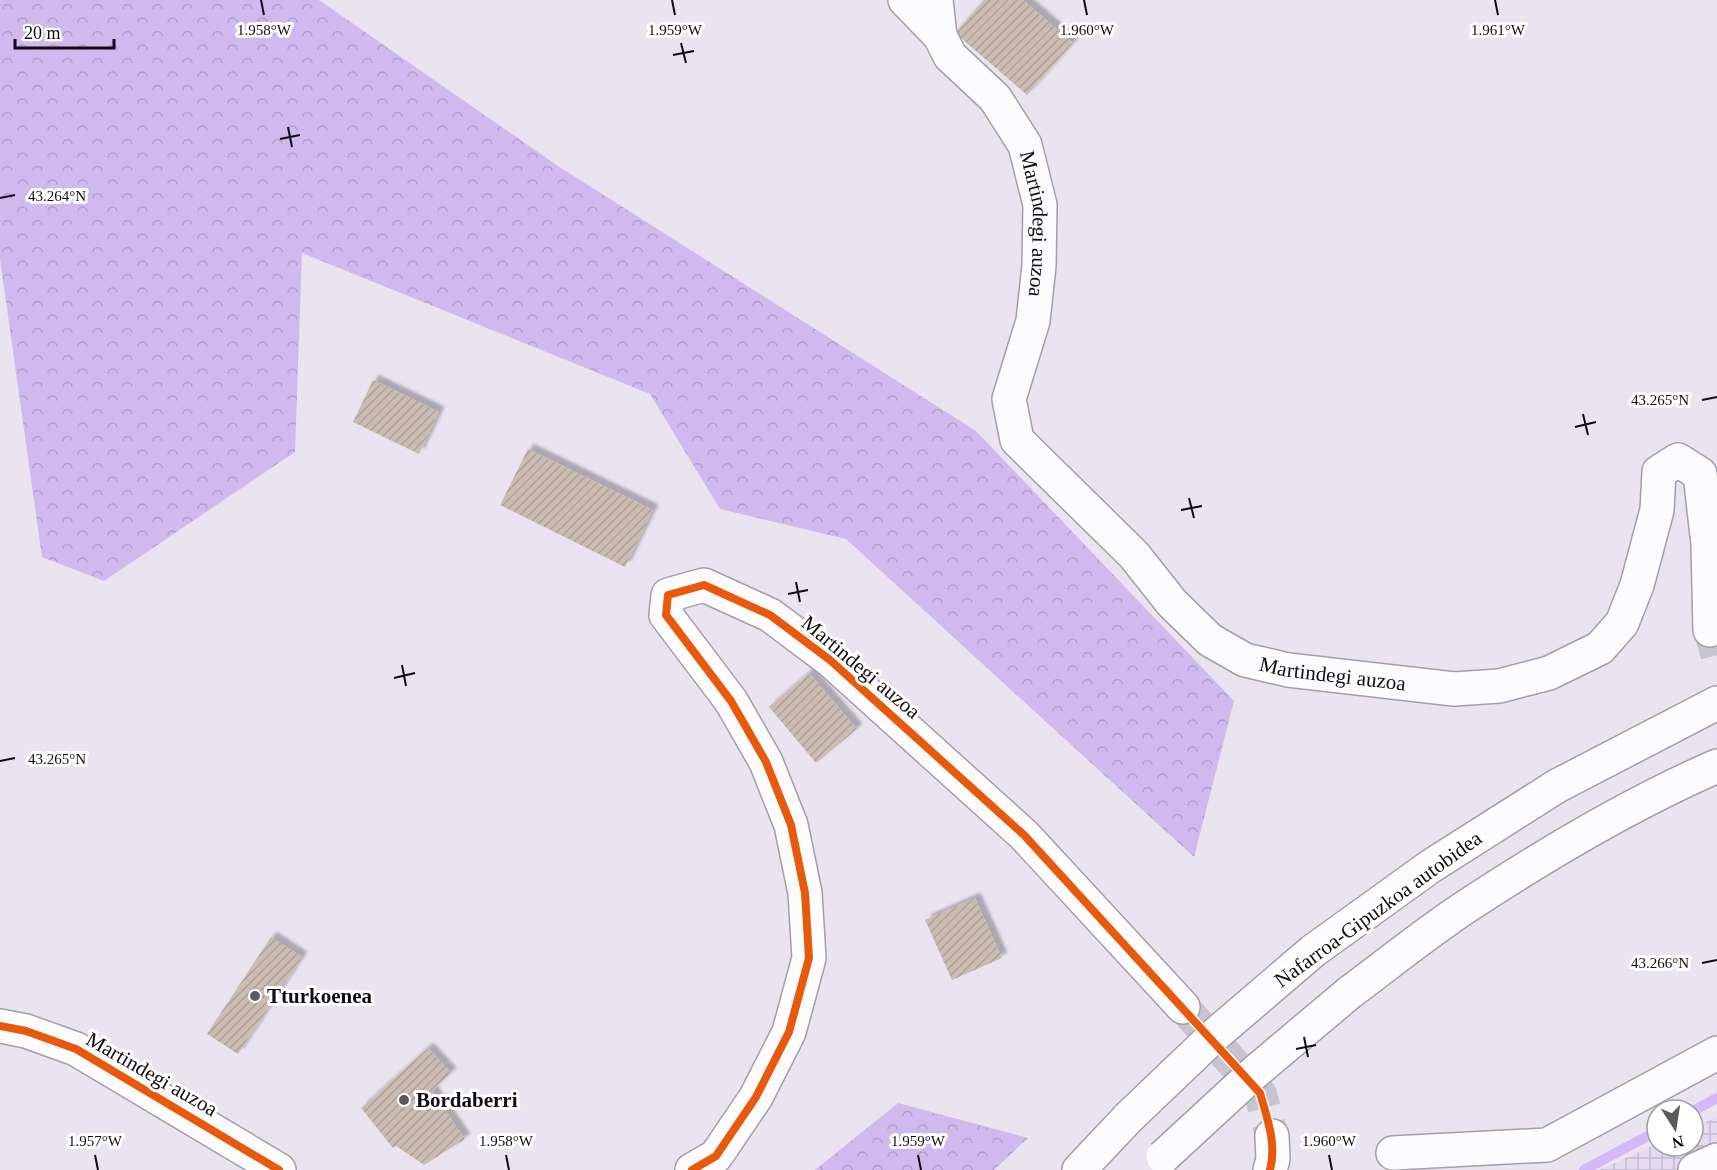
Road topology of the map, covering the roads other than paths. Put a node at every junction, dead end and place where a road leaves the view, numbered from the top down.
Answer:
1 (905, 0) edge
2 (936, 0) edge
3 (940, 36) junction
4 (1710, 630) tunnel mouth
5 (1717, 703) edge
6 (1717, 766) edge
7 (1183, 1007) tunnel mouth
8 (0, 1026) edge
9 (1717, 1053) edge
10 (1272, 1136) tunnel mouth
11 (1393, 1153) dead end
12 (1717, 1160) edge
13 (1158, 1164) edge
14 (279, 1170) edge
15 (692, 1170) edge
16 (1079, 1170) edge
17 (1270, 1170) edge
18 (1695, 1170) edge

1 - 3 main road
2 - 3 main road, Martindegi auzoa
3 - 4 main road, Martindegi auzoa
5 - 16 main road, Nafarroa-Gipuzkoa autobidea, bridge
6 - 13 main road, bridge
7 - 15 main road, Martindegi auzoa
8 - 14 main road, Martindegi auzoa
9 - 11 main road
10 - 17 main road
12 - 18 main road

